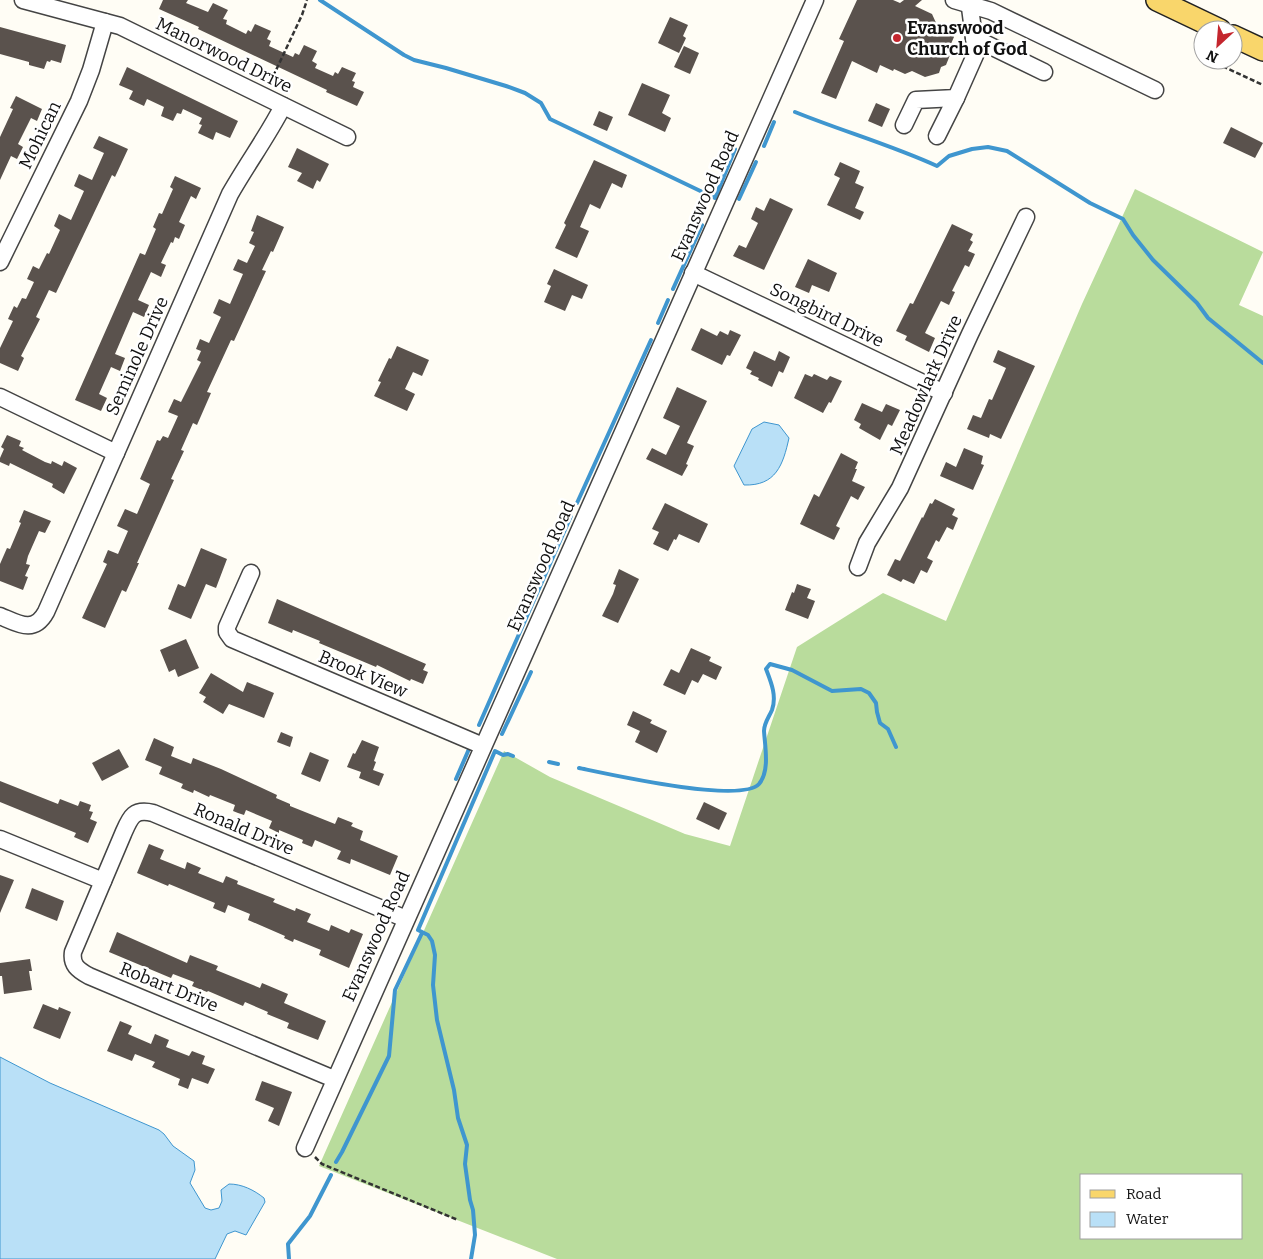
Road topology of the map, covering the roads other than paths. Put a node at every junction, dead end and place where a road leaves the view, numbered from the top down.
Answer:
1 (23, 0) edge
2 (815, 0) edge
3 (1157, 0) edge
4 (966, 1) edge
5 (1199, 20) edge
6 (105, 22) junction
7 (974, 38) junction
8 (1243, 41) edge
9 (1263, 50) edge
10 (1044, 72) dead end
11 (1155, 90) dead end
12 (956, 98) junction
13 (283, 106) junction
14 (904, 125) dead end
15 (937, 136) dead end
16 (347, 137) dead end
17 (1026, 217) dead end
18 (0, 262) edge
19 (693, 273) junction
20 (944, 393) junction
21 (0, 397) edge
22 (116, 454) junction
23 (858, 567) dead end
24 (251, 573) dead end
25 (0, 616) edge
26 (483, 746) junction
27 (0, 839) edge
28 (103, 880) junction
29 (406, 918) junction
30 (334, 1079) junction
31 (304, 1148) road end

1 - 6 street, Manorwood Drive
2 - 19 street, Evanswood Road
3 - 5 main road
4 - 7 street
4 - 11 street
6 - 13 street, Manorwood Drive
6 - 18 street, Mohican
7 - 10 street
7 - 12 street
8 - 9 main road
12 - 14 street
12 - 15 street
13 - 16 street, Manorwood Drive
13 - 22 street, Seminole Drive
17 - 20 street, Meadowlark Drive
19 - 20 street, Songbird Drive
19 - 26 street, Evanswood Road
20 - 23 street, Meadowlark Drive
21 - 22 street
22 - 25 street, Seminole Drive
24 - 26 street, Brook View
26 - 29 street, Evanswood Road
27 - 28 street
28 - 29 street, Ronald Drive
28 - 30 street, Robart Drive
29 - 30 street, Evanswood Road
30 - 31 street, Evanswood Road

